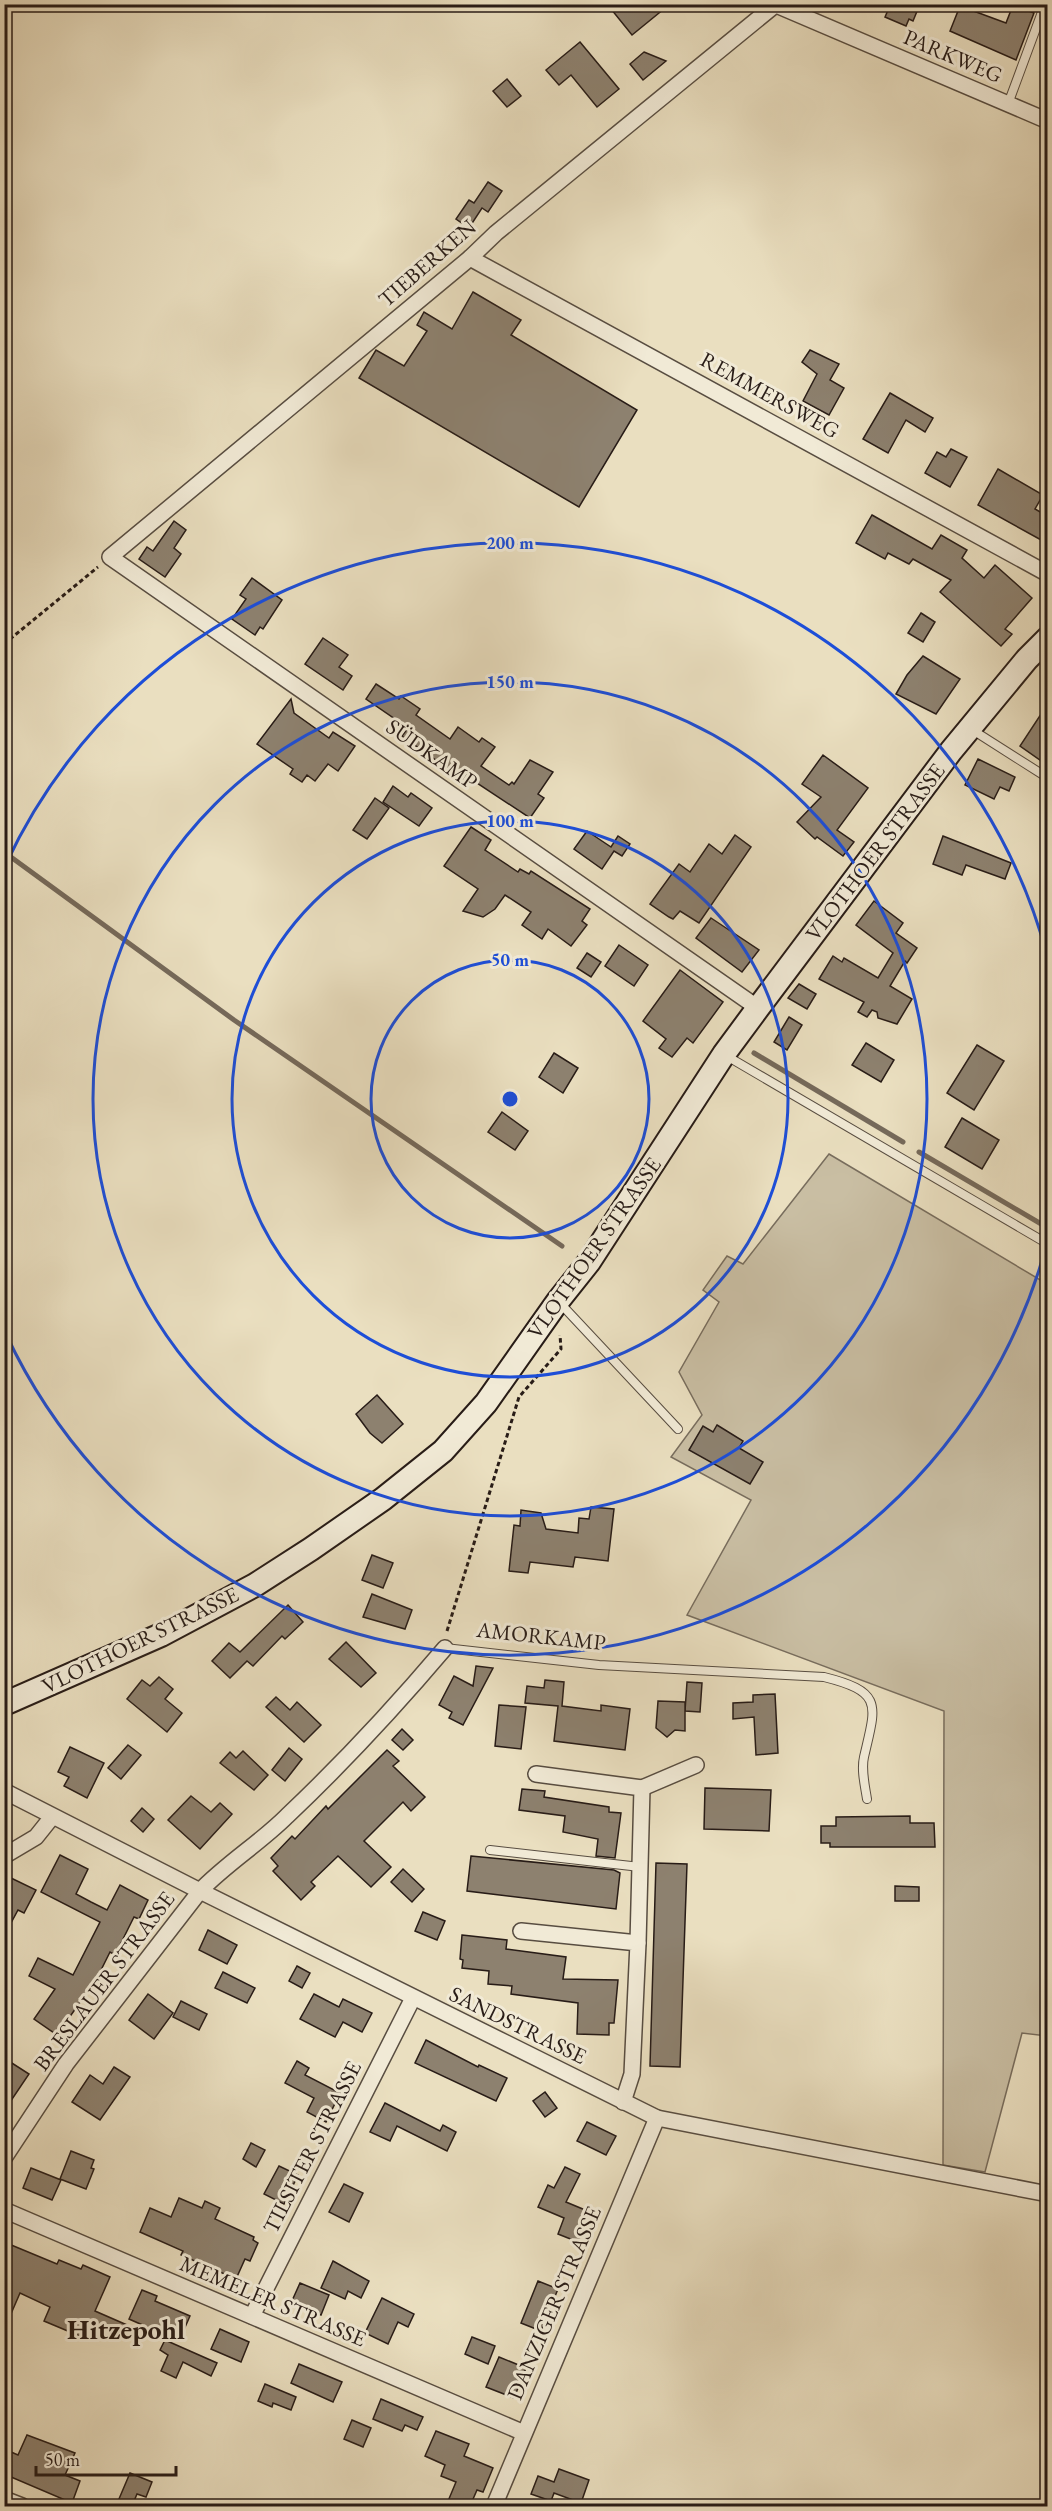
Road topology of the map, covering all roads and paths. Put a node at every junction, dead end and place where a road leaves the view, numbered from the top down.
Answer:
1 (1045, 4) edge
2 (774, 5) edge
3 (1008, 104) junction
4 (1047, 121) edge
5 (470, 258) junction
6 (110, 557) junction
7 (1047, 574) edge
8 (1047, 638) edge
9 (4, 644) edge
10 (970, 728) junction
11 (1047, 778) edge
12 (758, 1008) junction
13 (724, 1054) junction
14 (1047, 1244) edge
15 (554, 1307) junction
16 (678, 1429) dead end
17 (446, 1648) junction
18 (4, 1704) edge
19 (696, 1765) dead end
20 (536, 1774) dead end
21 (642, 1788) junction
22 (4, 1791) edge
23 (867, 1799) dead end
24 (52, 1817) junction
25 (490, 1850) dead end
26 (4, 1856) edge
27 (640, 1867) junction
28 (200, 1891) junction
29 (521, 1931) dead end
30 (638, 1943) junction
31 (413, 1998) junction
32 (623, 2102) junction
33 (657, 2118) junction
34 (4, 2157) edge
35 (1047, 2194) edge
36 (4, 2210) edge
37 (252, 2316) junction
38 (524, 2433) junction
39 (4, 2499) edge
40 (22, 2506) edge
41 (494, 2506) edge

1 - 3 lane
2 - 3 street, PARKWEG
2 - 5 street, TIEBERKEN
3 - 4 street, PARKWEG
5 - 6 street, TIEBERKEN
5 - 7 street, REMMERSWEG
6 - 9 path
6 - 12 street, SÜDKAMP
8 - 10 street, VLOTHOER STRASSE
10 - 11 lane
10 - 12 street, VLOTHOER STRASSE
12 - 13 street, VLOTHOER STRASSE
13 - 14 lane
13 - 15 street, VLOTHOER STRASSE
15 - 16 lane
15 - 17 path
15 - 18 street, VLOTHOER STRASSE
17 - 23 lane, AMORKAMP
17 - 28 street, AMORKAMP
19 - 21 street
20 - 21 street
21 - 27 street
22 - 24 street, SANDSTRASSE
24 - 26 street
24 - 28 street, SANDSTRASSE
25 - 27 lane
27 - 30 street
28 - 31 street, SANDSTRASSE
28 - 34 street, BRESLAUER STRASSE
29 - 30 street
30 - 32 street
31 - 32 street, SANDSTRASSE
31 - 37 street, TILSITER STRASSE
32 - 33 street, SANDSTRASSE
33 - 35 street, SANDSTRASSE
33 - 38 street, DANZIGER STRASSE
36 - 37 street, MEMELER STRASSE
37 - 38 street, MEMELER STRASSE
38 - 41 street, DANZIGER STRASSE
39 - 40 street

